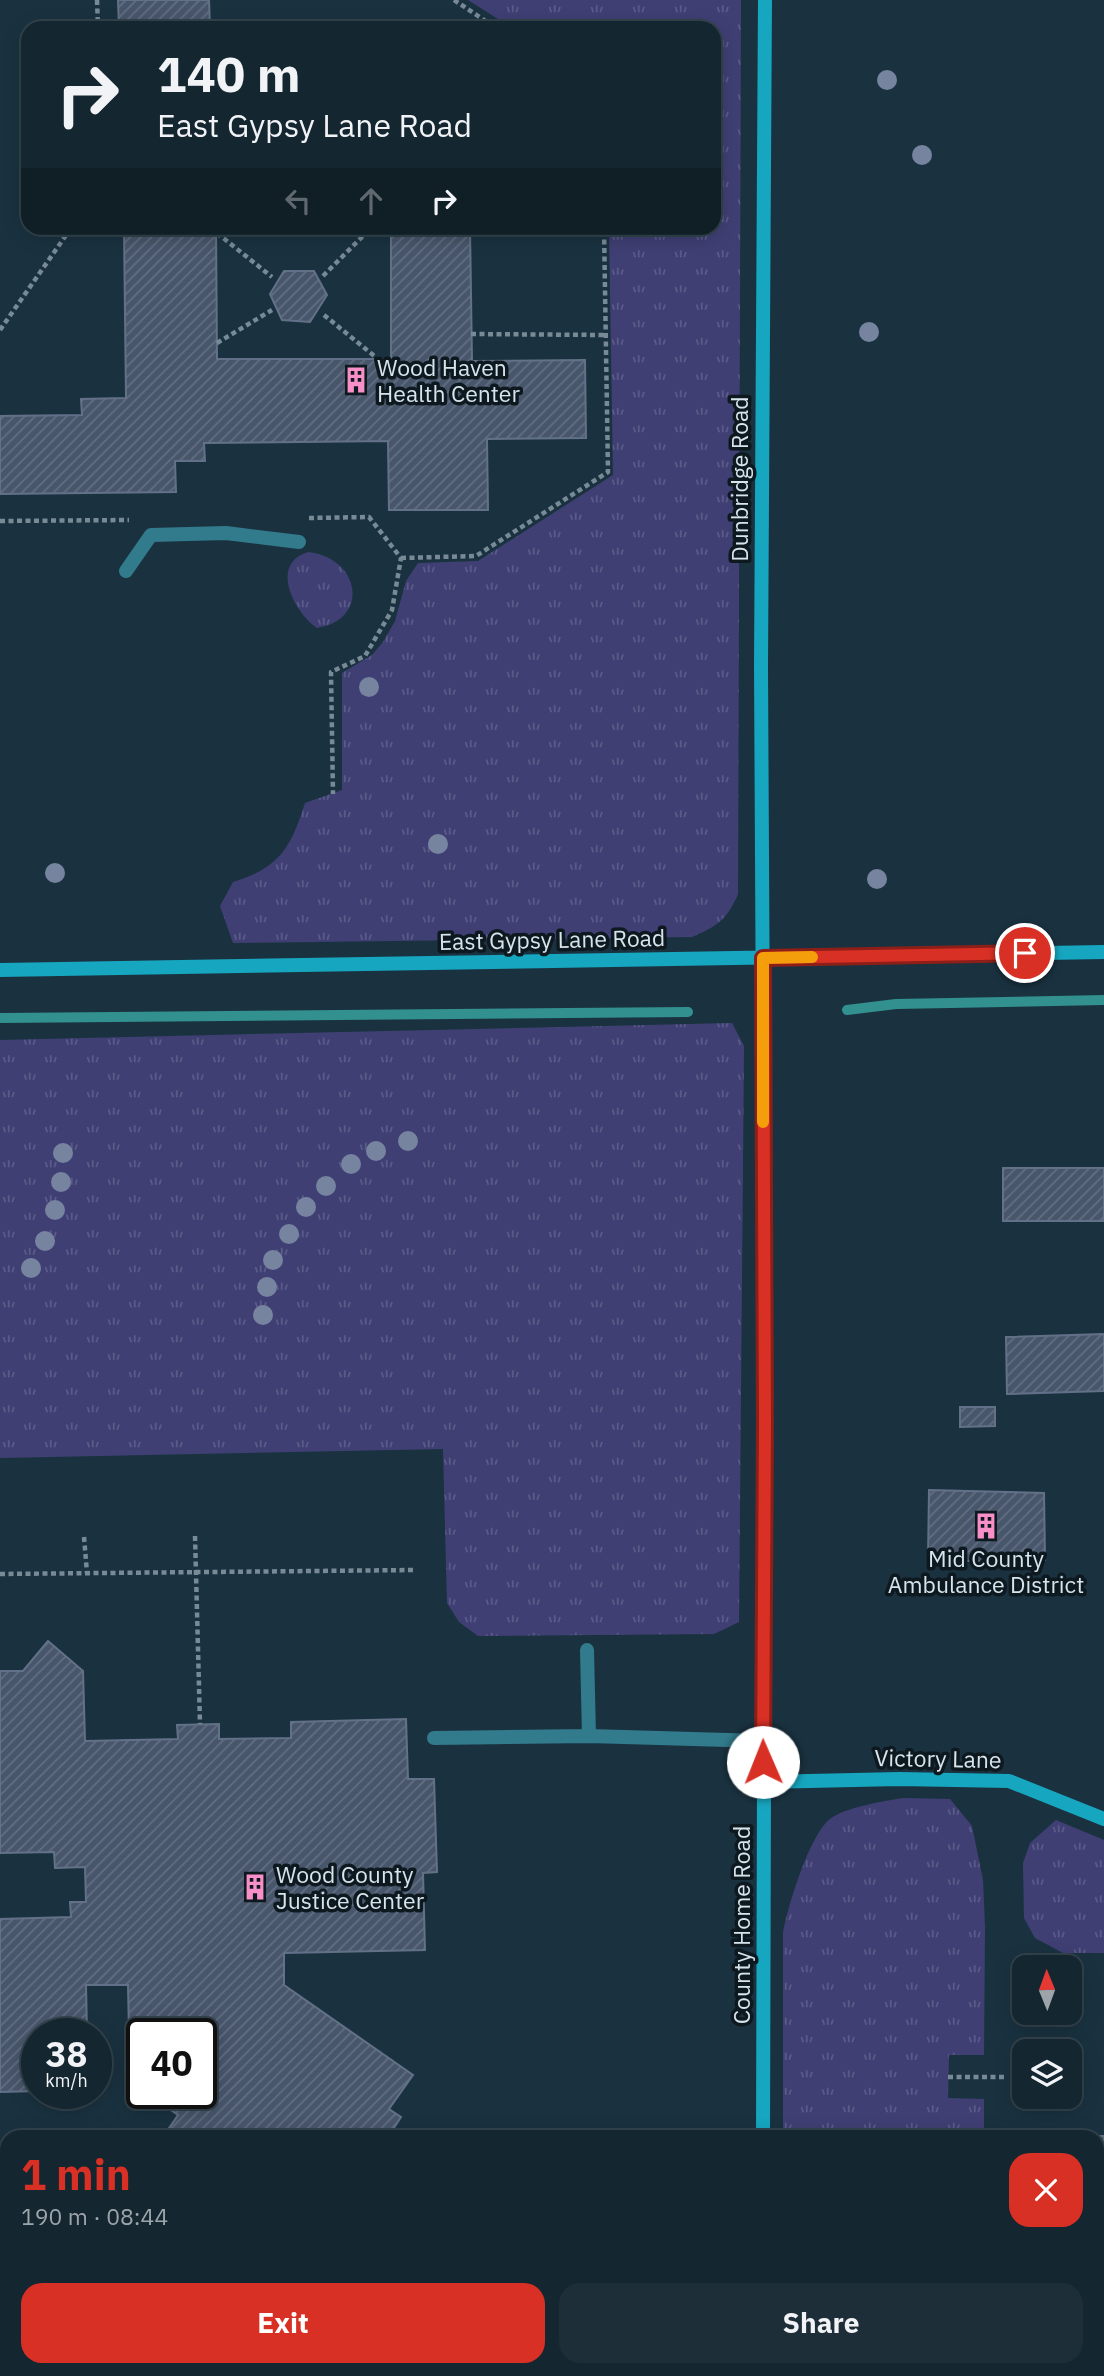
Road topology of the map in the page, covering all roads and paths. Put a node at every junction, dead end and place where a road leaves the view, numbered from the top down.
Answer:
1 (97, 0) edge
2 (454, 0) edge
3 (765, 0) edge
4 (98, 21) edge
5 (486, 21) edge
6 (66, 235) edge
7 (220, 235) edge
8 (364, 235) edge
9 (604, 235) edge
10 (323, 276) dead end
11 (272, 277) dead end
12 (272, 310) dead end
13 (324, 315) dead end
14 (0, 330) edge
15 (471, 334) dead end
16 (606, 335) junction
17 (217, 343) dead end
18 (378, 359) dead end
19 (300, 518) dead end
20 (136, 519) dead end
21 (0, 521) edge
22 (299, 542) dead end
23 (401, 558) junction
24 (126, 571) dead end
25 (334, 794) dead end
26 (1104, 952) edge
27 (763, 958) junction
28 (0, 970) edge
29 (195, 1536) dead end
30 (84, 1537) dead end
31 (416, 1570) dead end
32 (196, 1571) junction
33 (87, 1573) junction
34 (0, 1574) edge
35 (587, 1650) dead end
36 (200, 1724) dead end
37 (589, 1736) junction
38 (434, 1738) dead end
39 (762, 1741) junction
40 (764, 1782) junction
41 (1104, 1819) edge
42 (948, 2077) dead end
43 (1007, 2077) dead end
44 (763, 2130) edge

1 - 4 path
2 - 5 path
3 - 27 street, Dunbridge Road
6 - 14 path
7 - 11 path
8 - 10 path
9 - 16 path
12 - 17 path
13 - 18 path
15 - 16 path
16 - 23 path
19 - 23 path
20 - 21 path
22 - 24 lane
23 - 25 path
26 - 27 street, East Gypsy Lane Road
27 - 28 street, East Gypsy Lane Road
27 - 39 street, County Home Road
29 - 32 path
30 - 33 path
31 - 32 path
32 - 33 path
32 - 36 path
33 - 34 path
35 - 37 lane
37 - 38 lane
37 - 39 lane
39 - 40 street, County Home Road
40 - 41 street, Victory Lane
40 - 44 street, County Home Road
42 - 43 path

